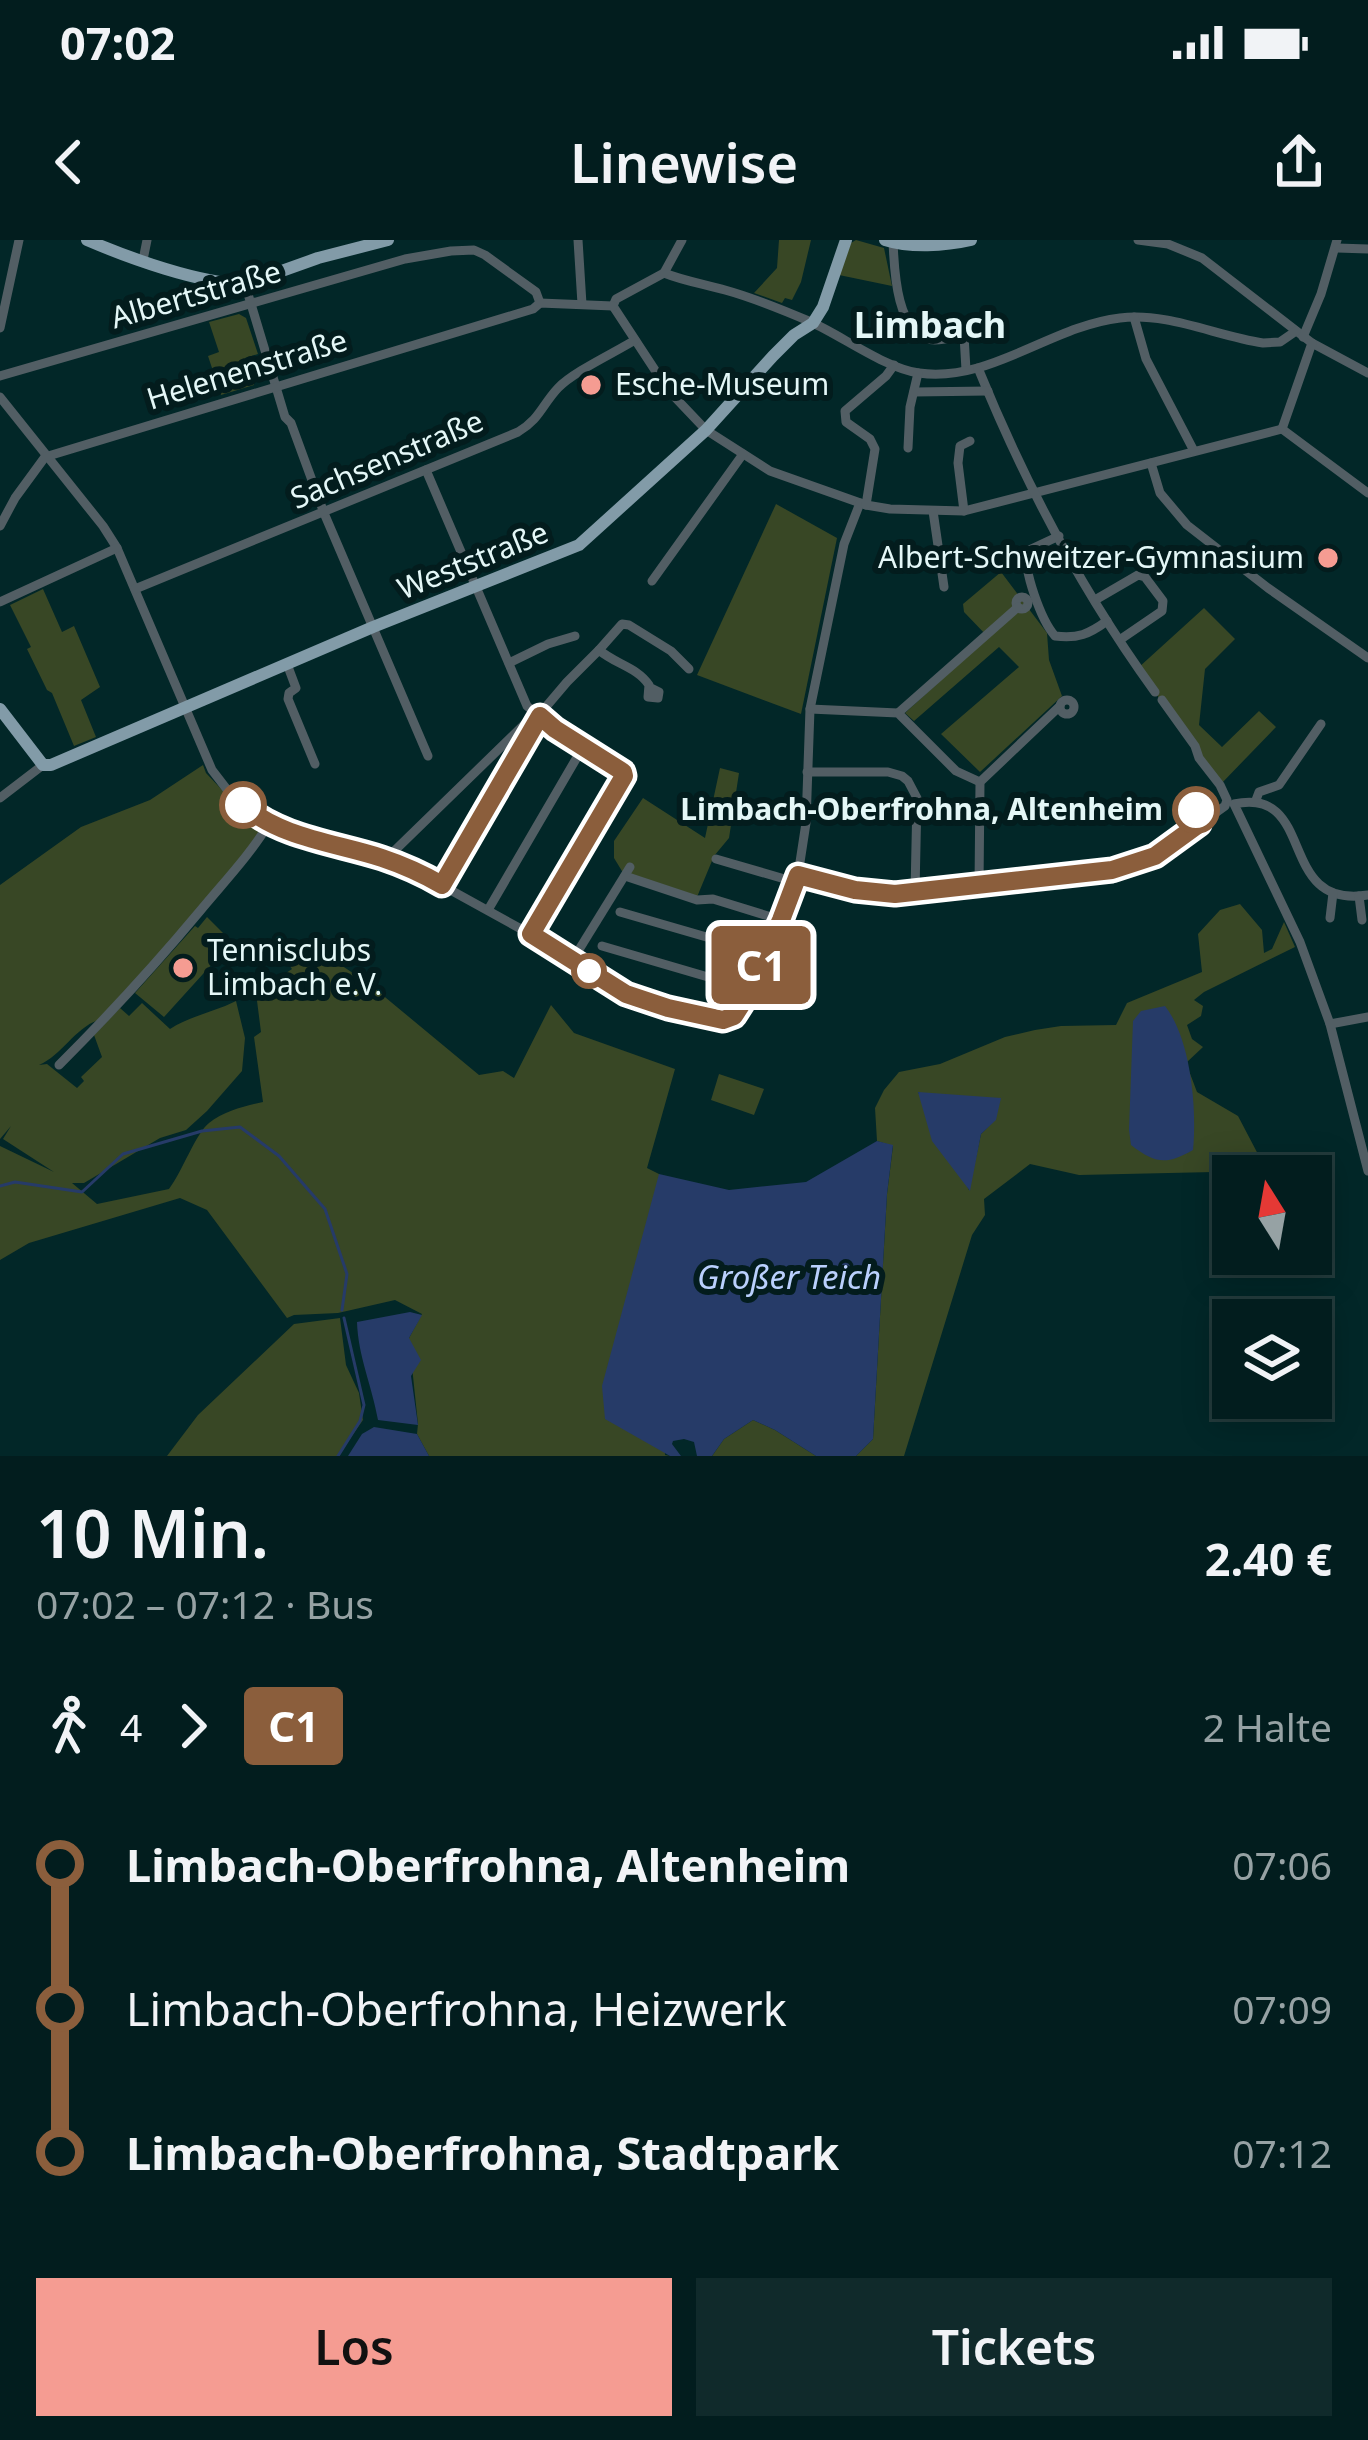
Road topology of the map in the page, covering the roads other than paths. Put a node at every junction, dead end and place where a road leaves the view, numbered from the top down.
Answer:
1 (19, 240) edge
2 (87, 240) edge
3 (147, 240) edge
4 (388, 240) edge
5 (578, 240) edge
6 (682, 240) edge
7 (846, 240) edge
8 (970, 240) edge
9 (1138, 240) edge
10 (890, 241) edge
11 (1337, 244) edge
12 (1368, 248) edge
13 (143, 260) junction
14 (664, 273) junction
15 (244, 284) junction
16 (540, 303) junction
17 (582, 304) junction
18 (250, 305) junction
19 (613, 306) junction
20 (1134, 317) junction
21 (813, 323) junction
22 (0, 328) edge
23 (1304, 337) junction
24 (635, 340) junction
25 (893, 365) junction
26 (972, 369) junction
27 (918, 373) junction
28 (1368, 373) edge
29 (0, 376) edge
30 (274, 387) junction
31 (914, 392) junction
32 (988, 392) junction
33 (0, 397) edge
34 (1282, 429) junction
35 (706, 430) junction
36 (970, 441) dead end
37 (908, 448) dead end
38 (1194, 451) junction
39 (743, 454) junction
40 (45, 457) junction
41 (1151, 463) junction
42 (426, 470) junction
43 (1368, 493) edge
44 (1035, 494) junction
45 (863, 504) junction
46 (933, 511) junction
47 (964, 511) junction
48 (324, 513) junction
49 (0, 526) edge
50 (1058, 536) junction
51 (117, 548) junction
52 (652, 581) dead end
53 (476, 586) junction
54 (944, 587) dead end
55 (135, 590) junction
56 (1095, 600) junction
57 (0, 602) edge
58 (1018, 608) dead end
59 (1107, 621) junction
60 (373, 627) junction
61 (575, 636) dead end
62 (1120, 640) junction
63 (599, 650) junction
64 (1368, 658) edge
65 (509, 663) junction
66 (286, 664) junction
67 (689, 669) dead end
68 (649, 687) dead end
69 (1060, 706) dead end
70 (183, 707) junction
71 (0, 709) edge
72 (810, 709) junction
73 (898, 713) junction
74 (538, 715) junction
75 (1321, 724) dead end
76 (583, 748) junction
77 (428, 756) dead end
78 (315, 764) dead end
79 (43, 765) junction
80 (807, 772) junction
81 (980, 782) junction
82 (0, 798) edge
83 (1256, 800) junction
84 (1231, 802) junction
85 (270, 822) junction
86 (716, 859) dead end
87 (386, 860) junction
88 (796, 879) junction
89 (442, 885) junction
90 (979, 886) junction
91 (915, 892) junction
92 (1333, 893) junction
93 (1364, 896) edge
94 (488, 910) junction
95 (620, 912) dead end
96 (1330, 919) dead end
97 (781, 920) junction
98 (1362, 920) dead end
99 (531, 934) junction
100 (602, 946) dead end
101 (765, 954) junction
102 (572, 961) junction
103 (749, 989) junction
104 (1368, 1016) edge
105 (1330, 1024) junction
106 (59, 1065) dead end
107 (1368, 1171) edge

1 - 22 street
2 - 13 main road
3 - 13 street
4 - 15 main road
5 - 17 street
6 - 14 street
7 - 21 main road
8 - 10 main road
9 - 23 street
10 - 26 street
11 - 12 street
11 - 23 street
13 - 15 main road
14 - 19 street
14 - 21 street
15 - 18 street
16 - 17 street
16 - 18 street, Albertstraße
16 - 30 street, Helenenstraße
17 - 19 street
18 - 29 street, Albertstraße
18 - 30 street
19 - 24 street
20 - 23 street
20 - 26 street
20 - 38 street
21 - 25 street
21 - 35 main road, Weststraße
23 - 28 street
23 - 34 street
24 - 35 street
24 - 42 street, Sachsenstraße
25 - 27 street
25 - 45 street
26 - 27 street
26 - 32 street
27 - 31 street
30 - 40 street, Helenenstraße
30 - 48 street
31 - 32 street
31 - 37 street
32 - 44 street
33 - 40 street
34 - 38 street
34 - 43 street
35 - 39 street
35 - 53 main road, Weststraße
36 - 47 street
38 - 41 street
39 - 45 street
39 - 52 street
40 - 49 street
40 - 51 street
41 - 44 street
41 - 64 street
42 - 48 street, Sachsenstraße
42 - 53 street
44 - 47 street
44 - 50 street
45 - 46 street
45 - 72 street
46 - 47 street
46 - 54 street
48 - 55 street, Sachsenstraße
48 - 60 street
50 - 56 street
50 - 59 street
51 - 55 street
51 - 57 street
53 - 60 main road, Weststraße
53 - 65 street
55 - 70 street
56 - 59 street
56 - 62 street
58 - 73 street
59 - 62 street
60 - 66 main road, Weststraße
60 - 77 street
61 - 65 street
62 - 84 street
63 - 67 street
63 - 68 street
63 - 74 street
65 - 74 street
66 - 70 main road, Weststraße
66 - 78 street
69 - 81 street
70 - 79 main road, Weststraße
70 - 85 street
71 - 79 main road
72 - 73 street
72 - 80 street
73 - 81 street
74 - 76 street
74 - 87 street
74 - 89 street
75 - 83 street
76 - 94 street
76 - 99 street
79 - 82 street, Weststraße
80 - 88 street
80 - 91 street
81 - 90 street
83 - 84 street
83 - 92 street
84 - 90 street
84 - 105 street
85 - 87 street
85 - 106 street
86 - 88 street
87 - 89 street
88 - 91 street
88 - 97 street
89 - 94 street
90 - 91 street
92 - 93 street
92 - 96 street
93 - 98 street
94 - 99 street
95 - 101 street
97 - 101 street
97 - 102 street
99 - 102 street
100 - 103 street
101 - 103 street
102 - 103 street
104 - 105 street
105 - 107 street

